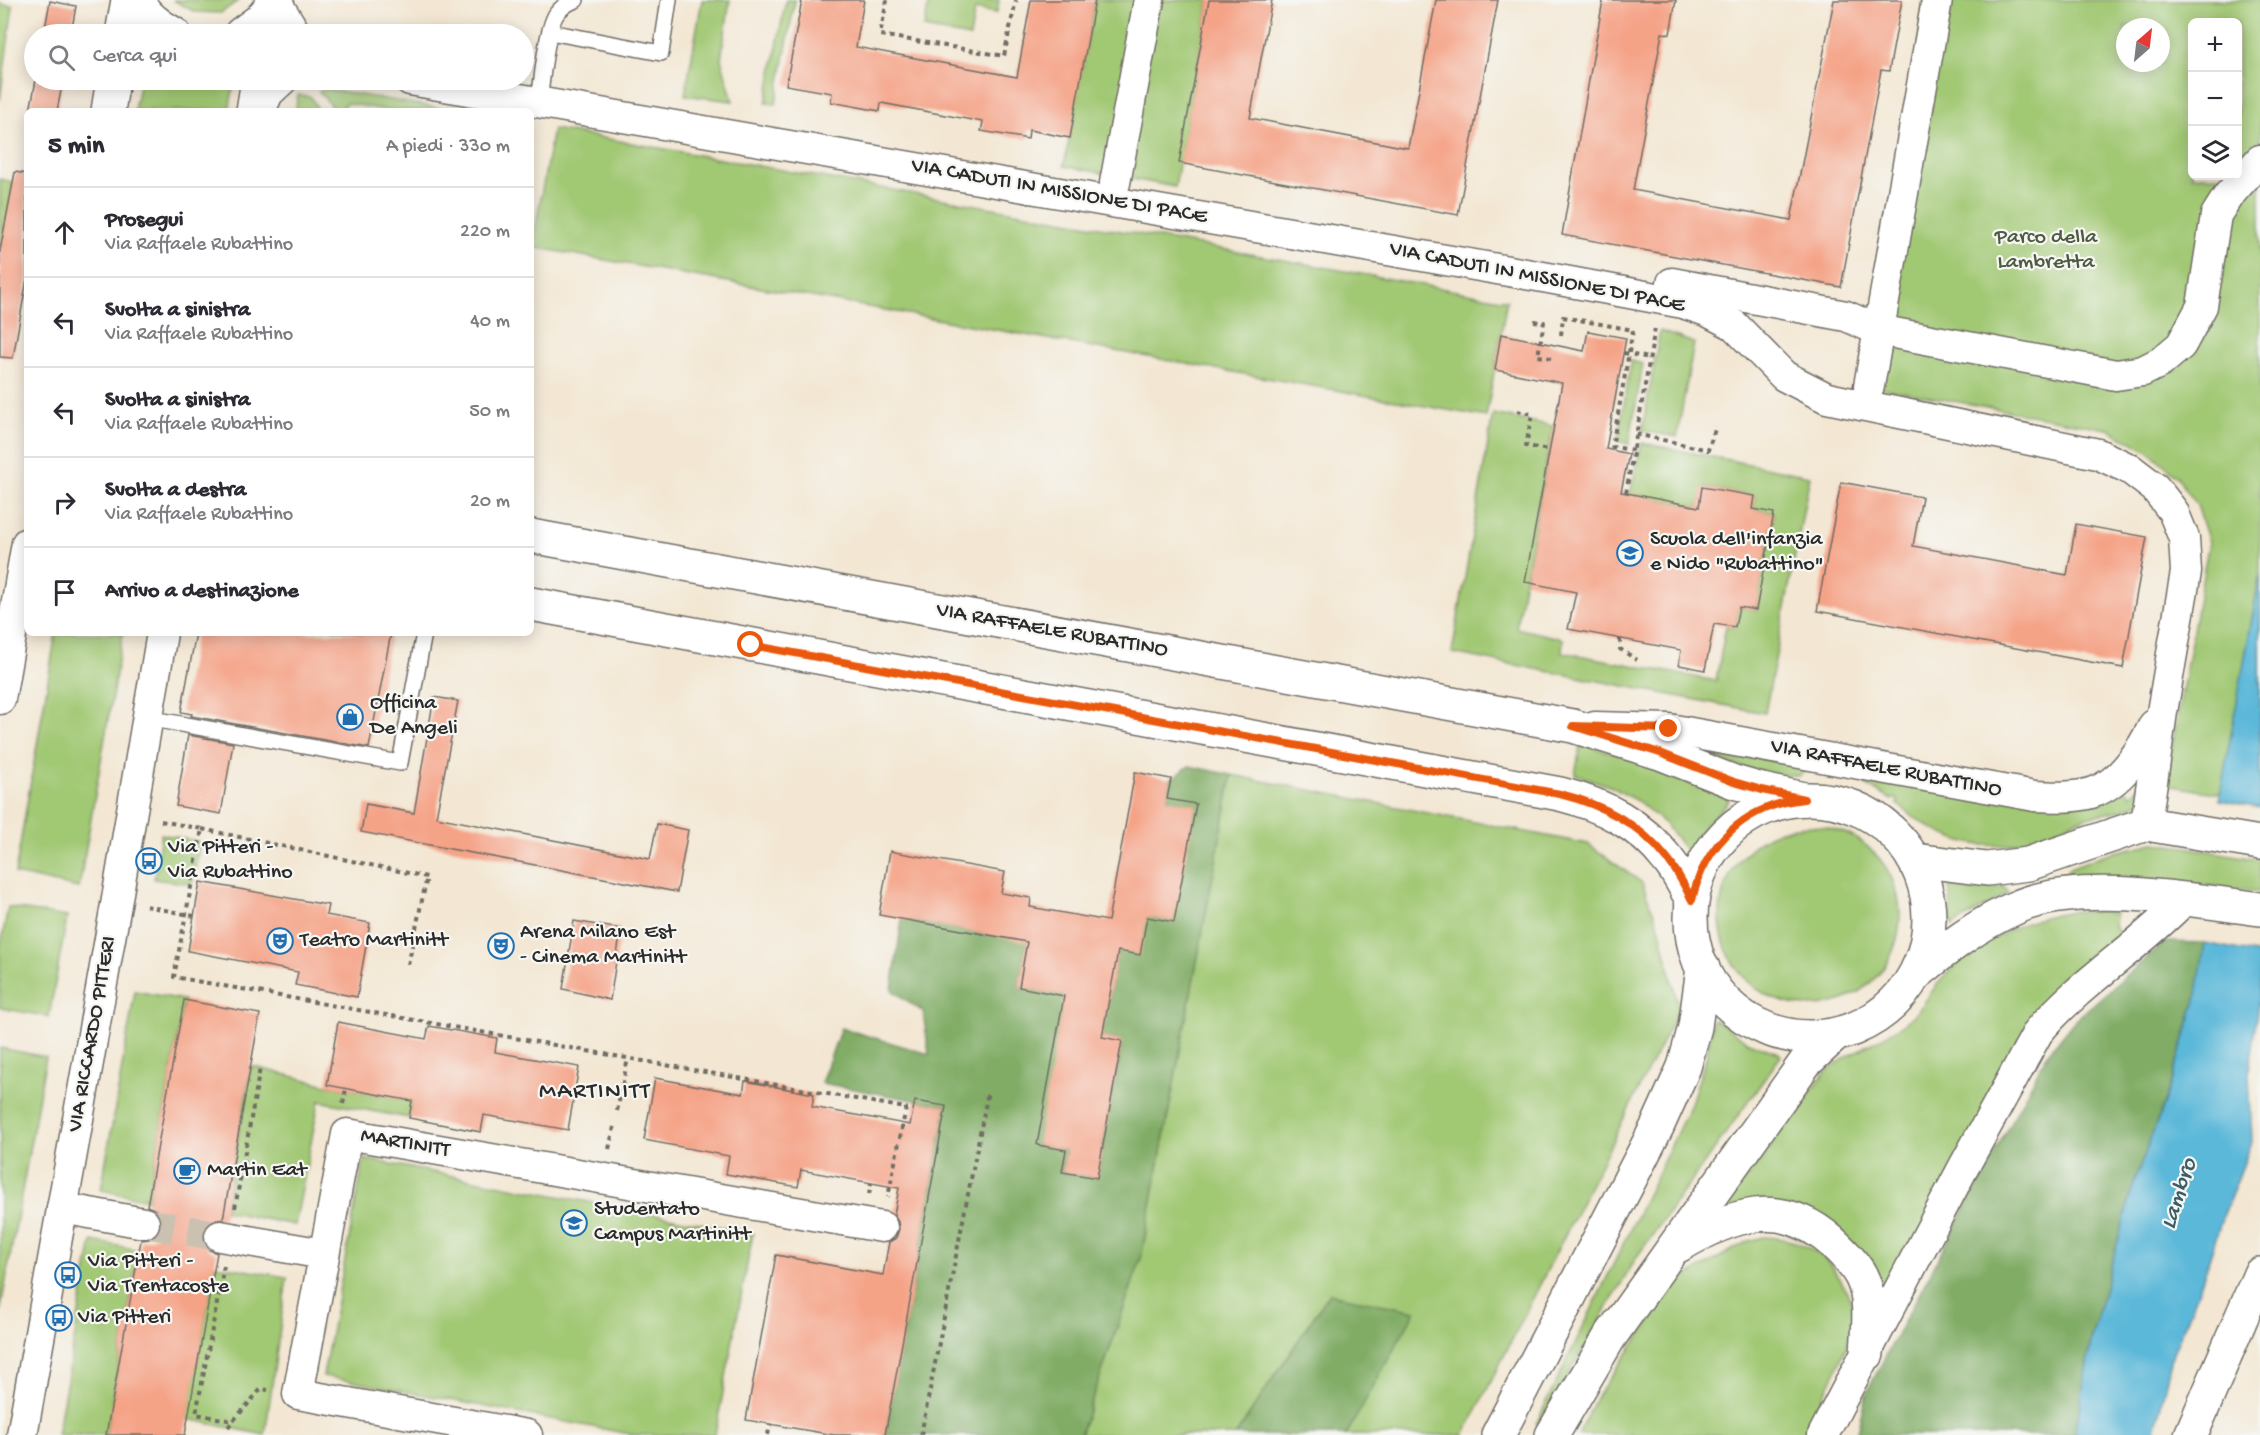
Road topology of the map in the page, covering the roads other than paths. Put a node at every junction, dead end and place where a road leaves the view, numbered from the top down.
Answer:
1 (128, 0) edge
2 (137, 0) edge
3 (576, 0) edge
4 (669, 0) edge
5 (1149, 0) edge
6 (1937, 0) edge
7 (272, 10) edge
8 (124, 24) edge
9 (159, 24) edge
10 (255, 24) edge
11 (289, 24) edge
12 (550, 32) junction
13 (111, 90) edge
14 (256, 90) edge
15 (271, 90) edge
16 (469, 90) edge
17 (539, 102) junction
18 (108, 108) edge
19 (253, 108) edge
20 (261, 108) edge
21 (2260, 160) edge
22 (1115, 183) dead end
23 (1566, 264) dead end
24 (1878, 330) junction
25 (1869, 386) dead end
26 (534, 537) edge
27 (24, 560) edge
28 (534, 605) edge
29 (161, 636) edge
30 (423, 636) edge
31 (0, 699) edge
32 (2162, 712) junction
33 (147, 718) junction
34 (1573, 726) junction
35 (1804, 799) junction
36 (2146, 824) junction
37 (2260, 843) edge
38 (1915, 860) junction
39 (1692, 900) junction
40 (2184, 900) junction
41 (2260, 909) edge
42 (1703, 968) junction
43 (1916, 974) junction
44 (1832, 1038) junction
45 (62, 1208) junction
46 (144, 1223) tunnel mouth
47 (882, 1227) road end
48 (220, 1236) tunnel mouth
49 (1672, 1250) junction
50 (324, 1254) junction
51 (2260, 1274) edge
52 (1867, 1354) junction
53 (1557, 1431) edge
54 (22, 1435) edge
55 (527, 1435) edge
56 (1498, 1435) edge
57 (1823, 1435) edge
58 (2191, 1435) edge

1 - 8 main road
2 - 9 main road
3 - 12 lane
4 - 12 lane
5 - 22 street
6 - 24 street
7 - 10 main road
7 - 11 street
12 - 17 lane
13 - 18 main road
14 - 19 main road
15 - 20 street
16 - 17 street, VIA CADUTI IN MISSIONE DI PACE
17 - 32 street, VIA CADUTI IN MISSIONE DI PACE
21 - 24 street
23 - 24 street
24 - 25 street
26 - 34 main road, VIA RAFFAELE RUBATTINO
27 - 31 street
28 - 39 main road
29 - 33 street, VIA RICCARDO PITTERI
30 - 33 lane
32 - 34 street, VIA RAFFAELE RUBATTINO
32 - 36 street, VIA CADUTI IN MISSIONE DI PACE
33 - 45 street, VIA RICCARDO PITTERI
34 - 35 main road, VIA RAFFAELE RUBATTINO
35 - 38 main road, VIA RAFFAELE RUBATTINO
35 - 39 main road, VIA RAFFAELE RUBATTINO
36 - 37 main road
36 - 38 main road
38 - 43 main road, VIA RAFFAELE RUBATTINO
39 - 42 main road, VIA RAFFAELE RUBATTINO
40 - 41 main road, VIA RAFFAELE RUBATTINO
40 - 43 main road, VIA RAFFAELE RUBATTINO
40 - 52 street
42 - 44 main road, VIA RAFFAELE RUBATTINO
42 - 56 main road
43 - 44 main road, VIA RAFFAELE RUBATTINO
44 - 49 main road
45 - 46 street
45 - 54 street, VIA RICCARDO PITTERI
47 - 50 street, MARTINITT
48 - 50 street
49 - 52 main road
49 - 53 main road
50 - 55 street, MARTINITT
51 - 58 main road
52 - 57 street

